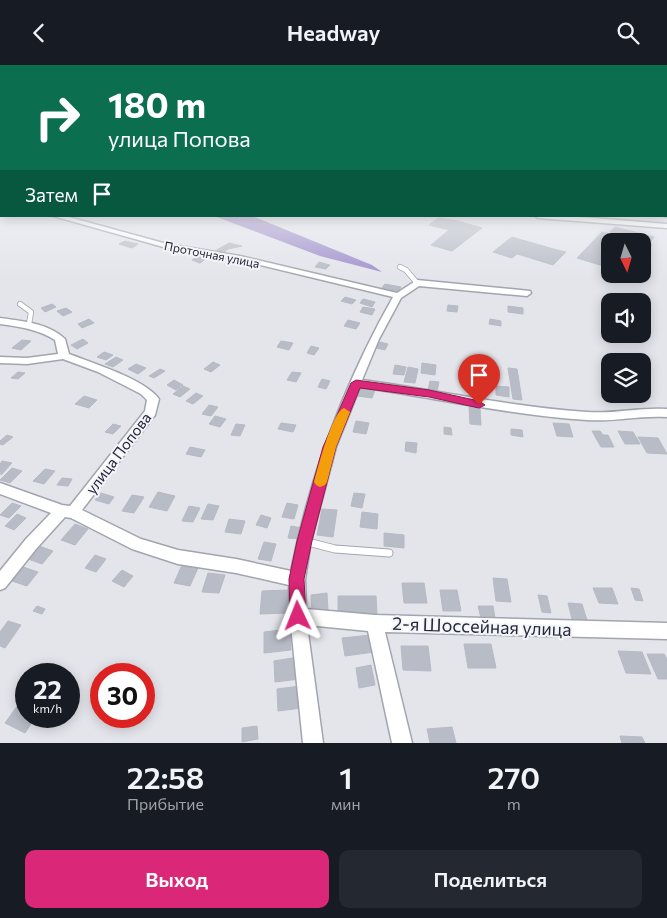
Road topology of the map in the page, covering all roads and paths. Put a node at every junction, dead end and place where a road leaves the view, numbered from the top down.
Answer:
1 (60, 217) edge
2 (551, 217) edge
3 (667, 226) edge
4 (400, 267) dead end
5 (417, 283) junction
6 (527, 293) dead end
7 (398, 296) junction
8 (20, 304) dead end
9 (0, 321) edge
10 (29, 324) junction
11 (64, 356) junction
12 (0, 360) edge
13 (356, 383) junction
14 (667, 413) edge
15 (0, 488) edge
16 (67, 511) junction
17 (304, 541) junction
18 (389, 553) dead end
19 (296, 579) junction
20 (0, 583) edge
21 (298, 616) junction
22 (375, 623) junction
23 (667, 631) edge
24 (313, 743) edge
25 (402, 743) edge

1 - 7 street, Проточная улица
2 - 3 street
4 - 5 lane
5 - 6 street
5 - 7 street
7 - 13 street
8 - 10 lane
9 - 10 street
10 - 11 street
11 - 12 street, улица Попова
11 - 16 street, улица Попова
13 - 14 street
13 - 17 street
15 - 16 street
16 - 19 street
16 - 20 street
17 - 18 lane
17 - 19 street
19 - 21 street
21 - 22 street, 2-я Шоссейная улица
21 - 24 street
22 - 23 street, 2-я Шоссейная улица
22 - 25 street

